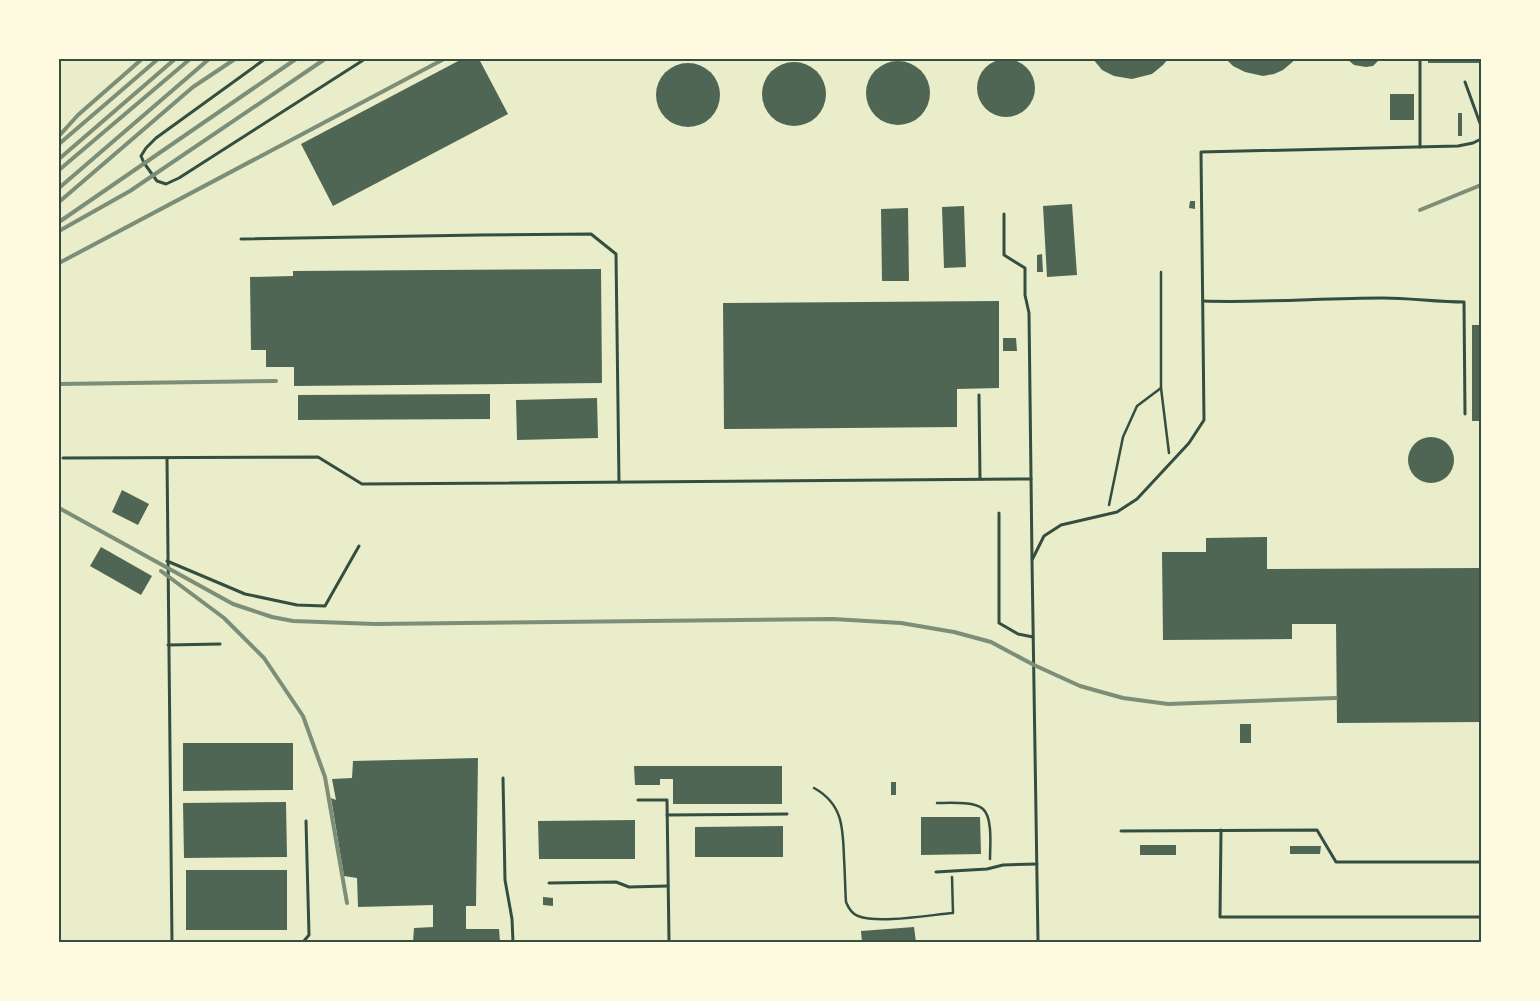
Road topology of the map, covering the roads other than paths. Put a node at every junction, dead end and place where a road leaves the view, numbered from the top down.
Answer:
1 (265, 59) edge
2 (365, 59) edge
3 (1420, 59) edge
4 (1465, 82) dead end
5 (1481, 126) edge
6 (1481, 139) edge
7 (1420, 147) junction
8 (1004, 214) dead end
9 (241, 239) dead end
10 (1203, 301) junction
11 (979, 395) dead end
12 (1465, 414) dead end
13 (63, 458) dead end
14 (167, 458) junction
15 (980, 479) junction
16 (1031, 479) junction
17 (619, 482) junction
18 (999, 513) dead end
19 (359, 546) dead end
20 (1032, 560) junction
21 (167, 561) junction
22 (1033, 637) junction
23 (220, 644) dead end
24 (168, 645) junction
25 (503, 778) dead end
26 (638, 800) dead end
27 (786, 814) dead end
28 (667, 815) junction
29 (306, 821) dead end
30 (1121, 830) dead end
31 (1221, 830) junction
32 (1481, 862) edge
33 (1037, 864) junction
34 (936, 872) dead end
35 (549, 883) dead end
36 (668, 886) junction
37 (1481, 917) edge
38 (172, 942) edge
39 (303, 942) edge
40 (513, 942) edge
41 (669, 942) edge
42 (1038, 942) edge

1 - 2 lane
3 - 7 lane
4 - 5 lane
6 - 7 lane
7 - 10 lane
8 - 16 lane
9 - 17 lane
10 - 12 lane
10 - 20 lane
11 - 15 lane
13 - 14 lane
14 - 17 lane
14 - 21 lane
15 - 16 lane
15 - 17 lane
16 - 20 lane
18 - 22 lane
19 - 21 lane
20 - 22 lane
21 - 24 lane
22 - 33 lane
23 - 24 lane
24 - 38 lane
25 - 40 lane
26 - 28 lane
27 - 28 lane
28 - 36 lane
29 - 39 lane
30 - 31 lane
31 - 32 lane
31 - 37 lane
33 - 34 lane
33 - 42 lane
35 - 36 lane
36 - 41 lane

